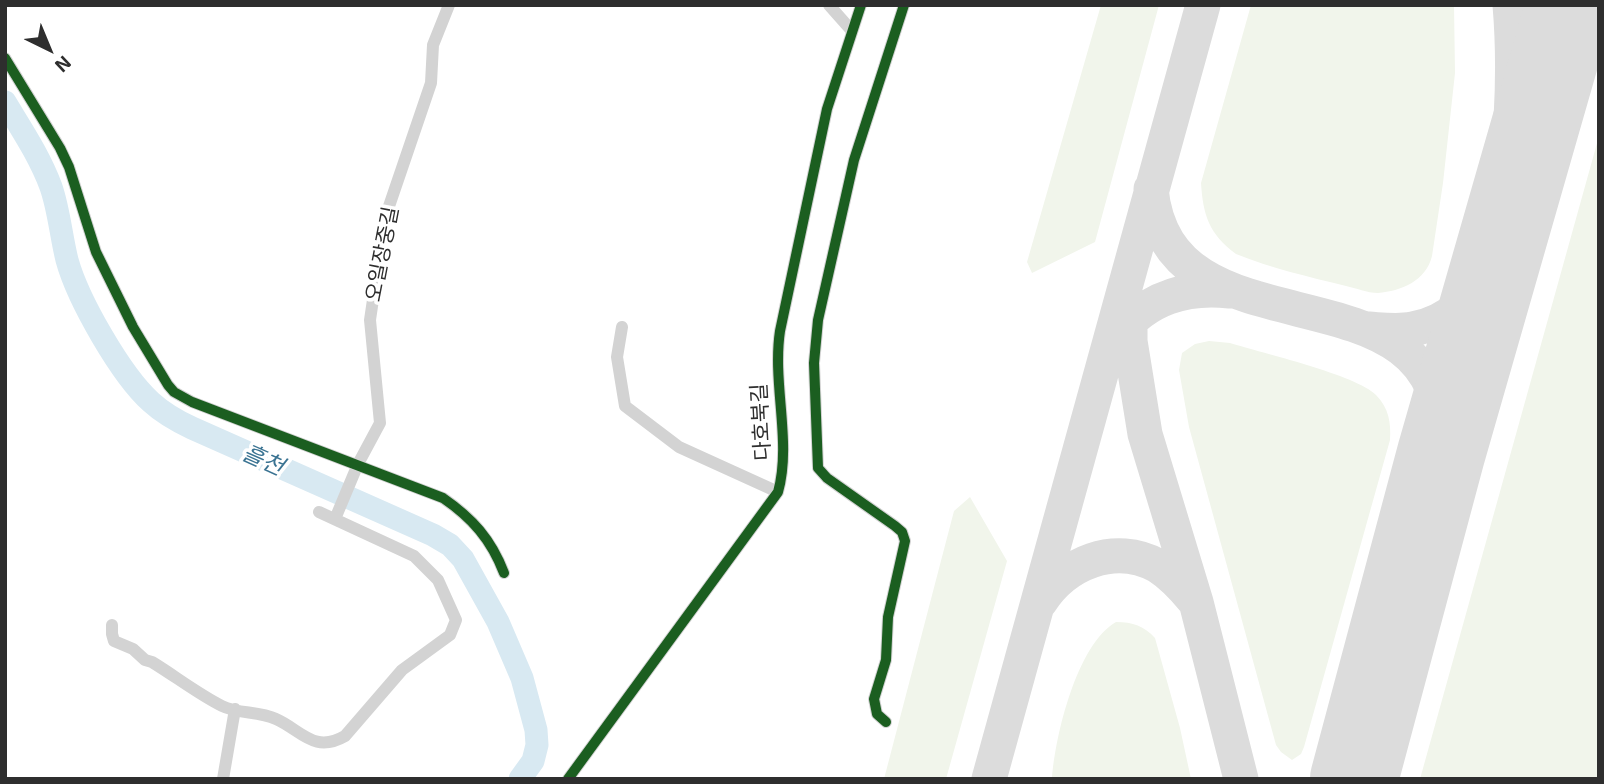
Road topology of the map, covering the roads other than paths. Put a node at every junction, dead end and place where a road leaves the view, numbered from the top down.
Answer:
1 (449, 5) edge
2 (829, 5) edge
3 (861, 5) edge
4 (904, 5) edge
5 (852, 31) junction
6 (5, 58) edge
7 (622, 327) dead end
8 (358, 464) junction
9 (778, 492) junction
10 (319, 512) dead end
11 (335, 519) junction
12 (504, 573) dead end
13 (112, 625) dead end
14 (235, 709) junction
15 (886, 722) dead end
16 (223, 779) edge
17 (568, 779) edge

1 - 8 street, 오일장중길
2 - 5 street
3 - 5 street, 다호북길
4 - 15 street
5 - 9 street, 다호북길
6 - 8 street
7 - 9 street
8 - 11 street, 오일장중길
8 - 12 street
9 - 17 street, 다호북길
10 - 11 street
11 - 14 street
13 - 14 street
14 - 16 street

